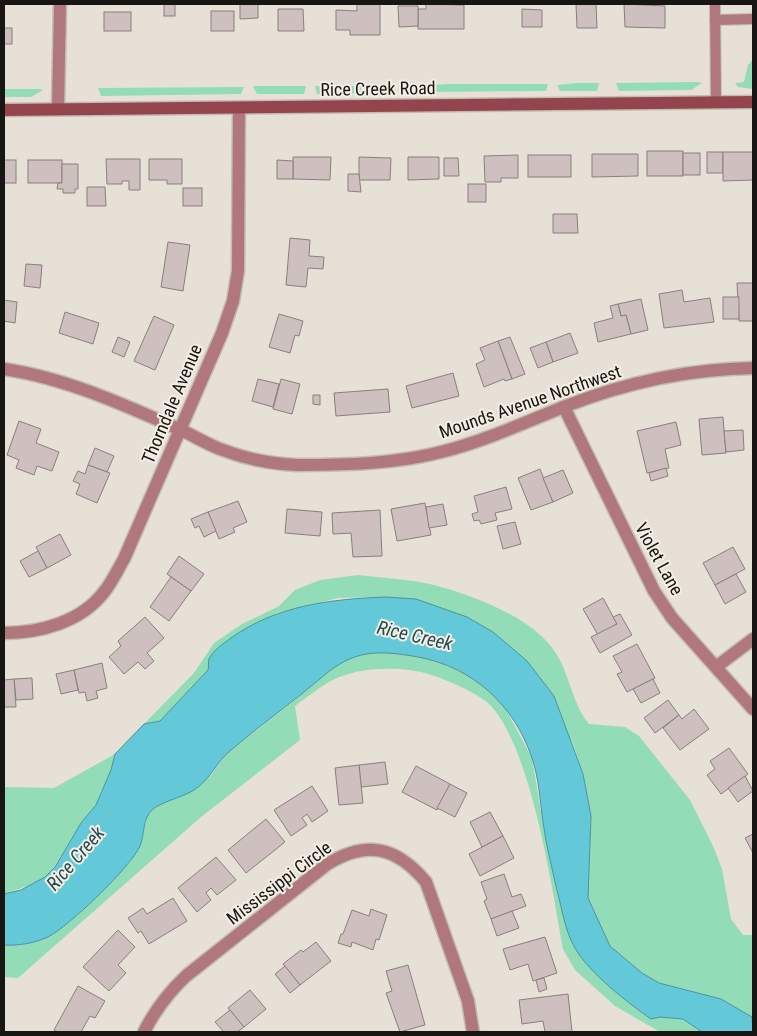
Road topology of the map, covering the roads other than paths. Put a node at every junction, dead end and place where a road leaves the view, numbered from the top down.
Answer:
1 (60, 4) edge
2 (715, 4) edge
3 (753, 19) edge
4 (715, 20) junction
5 (753, 102) edge
6 (716, 103) junction
7 (239, 108) junction
8 (58, 109) junction
9 (4, 110) edge
10 (753, 368) edge
11 (4, 369) edge
12 (564, 407) junction
13 (181, 430) junction
14 (4, 633) edge
15 (753, 639) edge
16 (716, 667) junction
17 (753, 709) edge
18 (144, 1032) edge
19 (473, 1032) edge

1 - 8 street
2 - 4 lane
3 - 4 lane
4 - 6 lane
5 - 6 street, Rice Creek Road
6 - 7 street, Rice Creek Road
7 - 8 street, Rice Creek Road
7 - 13 street, Thorndale Avenue
8 - 9 street, Rice Creek Road
10 - 12 street, Mounds Avenue Northwest
11 - 13 street, Mounds Avenue Northwest
12 - 13 street, Mounds Avenue Northwest
12 - 16 street, Violet Lane
13 - 14 street, Thorndale Avenue
15 - 16 street
16 - 17 street, Violet Lane
18 - 19 street, Mississippi Circle

